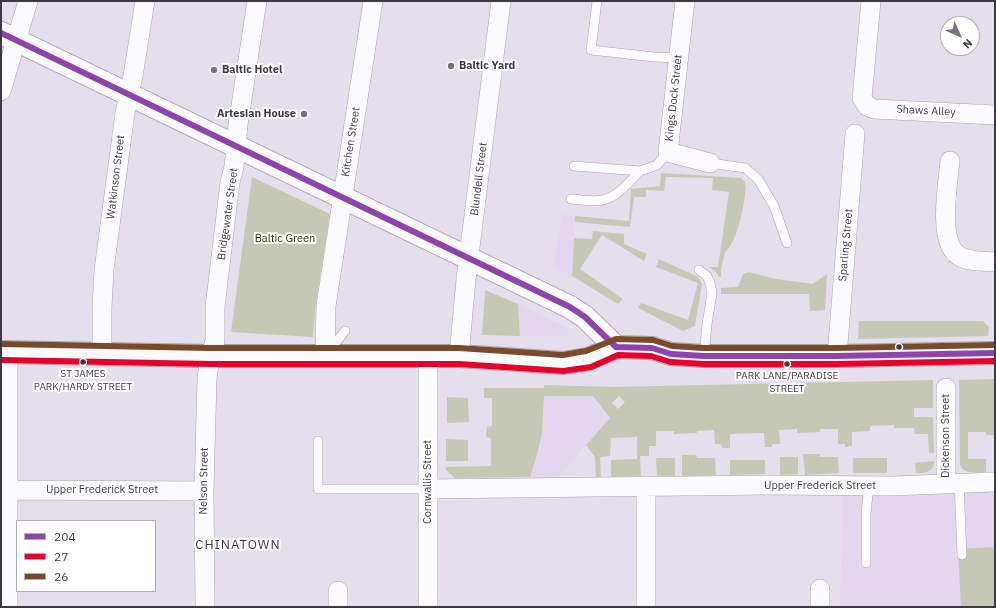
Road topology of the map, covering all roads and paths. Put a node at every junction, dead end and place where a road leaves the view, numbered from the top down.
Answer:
1 (28, 1) edge
2 (145, 1) edge
3 (257, 1) edge
4 (373, 1) edge
5 (501, 1) edge
6 (596, 1) edge
7 (685, 1) edge
8 (871, 1) edge
9 (9, 37) edge
10 (678, 58) junction
11 (1, 91) edge
12 (129, 95) junction
13 (995, 115) edge
14 (855, 134) dead end
15 (237, 147) junction
16 (668, 152) junction
17 (950, 161) dead end
18 (710, 163) joint
19 (574, 166) dead end
20 (640, 171) junction
21 (342, 198) junction
22 (571, 199) dead end
23 (787, 243) dead end
24 (469, 258) junction
25 (995, 262) edge
26 (699, 270) dead end
27 (345, 331) dead end
28 (616, 347) junction
29 (5, 352) edge
30 (995, 353) edge
31 (102, 354) junction
32 (325, 355) junction
33 (210, 356) junction
34 (459, 356) junction
35 (704, 356) junction
36 (837, 356) junction
37 (428, 357) junction
38 (946, 388) dead end
39 (318, 441) dead end
40 (995, 482) edge
41 (952, 484) junction
42 (646, 486) junction
43 (869, 486) junction
44 (427, 489) junction
45 (4, 490) edge
46 (204, 491) junction
47 (962, 554) dead end
48 (866, 563) dead end
49 (8, 607) edge
50 (205, 607) edge
51 (428, 607) edge
52 (646, 607) edge

1 - 9 street
2 - 12 street, Watkinson Street
3 - 15 street, Bridgewater Street
4 - 21 street, Kitchen Street
5 - 24 street, Blundell Street
6 - 10 lane
7 - 10 street, Kings Dock Street
8 - 13 street, Shaws Alley
9 - 11 street
9 - 12 main road
10 - 16 street, Kings Dock Street
12 - 15 main road
12 - 31 street, Watkinson Street
14 - 36 street, Sparling Street
15 - 21 main road
15 - 33 street, Bridgewater Street
16 - 18 street, Kings Dock Street
16 - 20 lane
17 - 25 street
18 - 23 lane
19 - 20 lane
20 - 22 lane
21 - 24 main road
21 - 32 street, Kitchen Street
24 - 28 main road
24 - 34 street, Blundell Street
26 - 35 lane
27 - 32 lane
28 - 34 main road
28 - 35 main road
29 - 31 main road
29 - 45 street
30 - 36 main road
31 - 33 main road
32 - 33 main road
32 - 37 main road
33 - 46 street, Nelson Street
34 - 37 main road
35 - 36 main road
37 - 44 street, Cornwallis Street
38 - 41 street, Dickenson Street
39 - 44 lane
40 - 41 street, Upper Frederick Street
41 - 43 street, Upper Frederick Street
41 - 47 lane
42 - 43 street, Upper Frederick Street
42 - 44 street, Upper Frederick Street
42 - 52 street
43 - 48 lane
44 - 51 street, Cornwallis Street
45 - 46 street, Upper Frederick Street
45 - 49 street
46 - 50 street, Nelson Street

